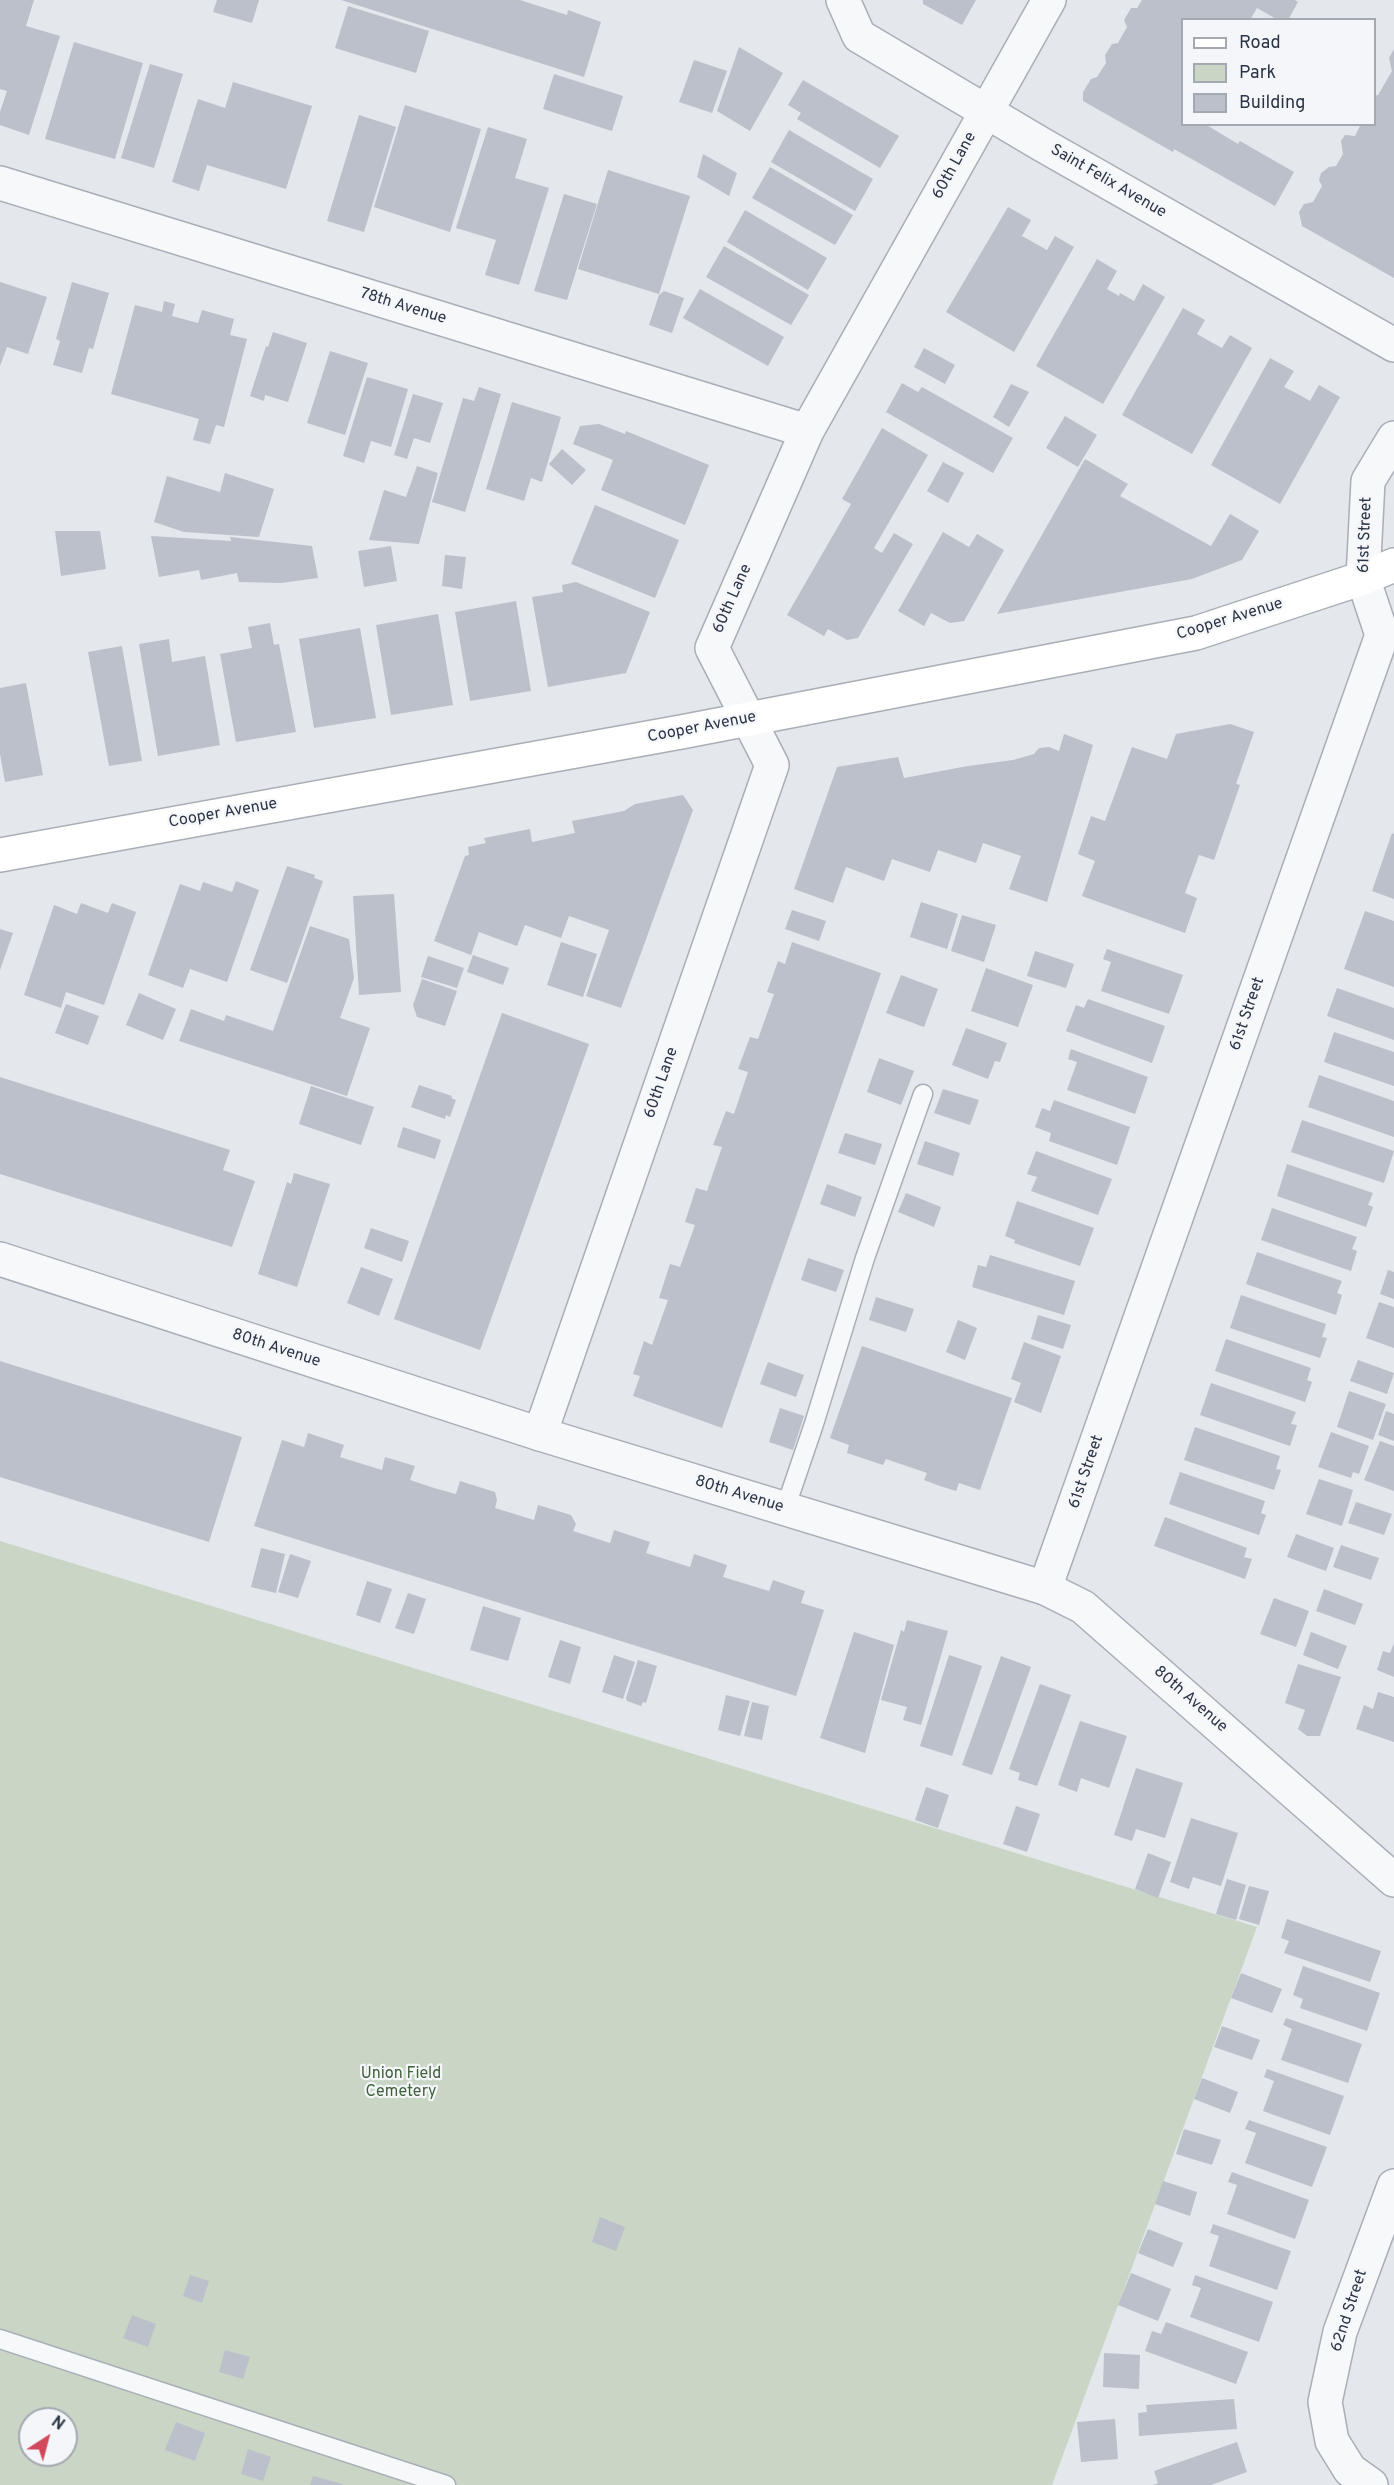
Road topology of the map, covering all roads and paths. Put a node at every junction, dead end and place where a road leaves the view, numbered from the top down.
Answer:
1 (843, 0) edge
2 (1050, 0) edge
3 (985, 112) junction
4 (0, 183) edge
5 (1394, 345) edge
6 (807, 431) junction
7 (1394, 438) edge
8 (1394, 565) edge
9 (1364, 578) junction
10 (747, 719) junction
11 (0, 855) edge
12 (923, 1094) dead end
13 (0, 1259) edge
14 (540, 1434) junction
15 (785, 1509) junction
16 (1046, 1588) junction
17 (1394, 1880) edge
18 (1394, 2186) edge
19 (0, 2339) edge
20 (1360, 2477) edge
21 (446, 2485) edge

1 - 3 street, Saint Felix Avenue
2 - 3 street, 60th Lane
3 - 5 street, Saint Felix Avenue
3 - 6 street, 60th Lane
4 - 6 street, 78th Avenue
6 - 10 street, 60th Lane
7 - 9 street, 61st Street
8 - 9 main road, Cooper Avenue
9 - 10 main road, Cooper Avenue
9 - 16 street, 61st Street
10 - 11 main road, Cooper Avenue
10 - 14 street, 60th Lane
12 - 15 lane
13 - 14 street, 80th Avenue
14 - 15 street, 80th Avenue
15 - 16 street, 80th Avenue
16 - 17 street, 80th Avenue
18 - 20 street, 62nd Street
19 - 21 lane

